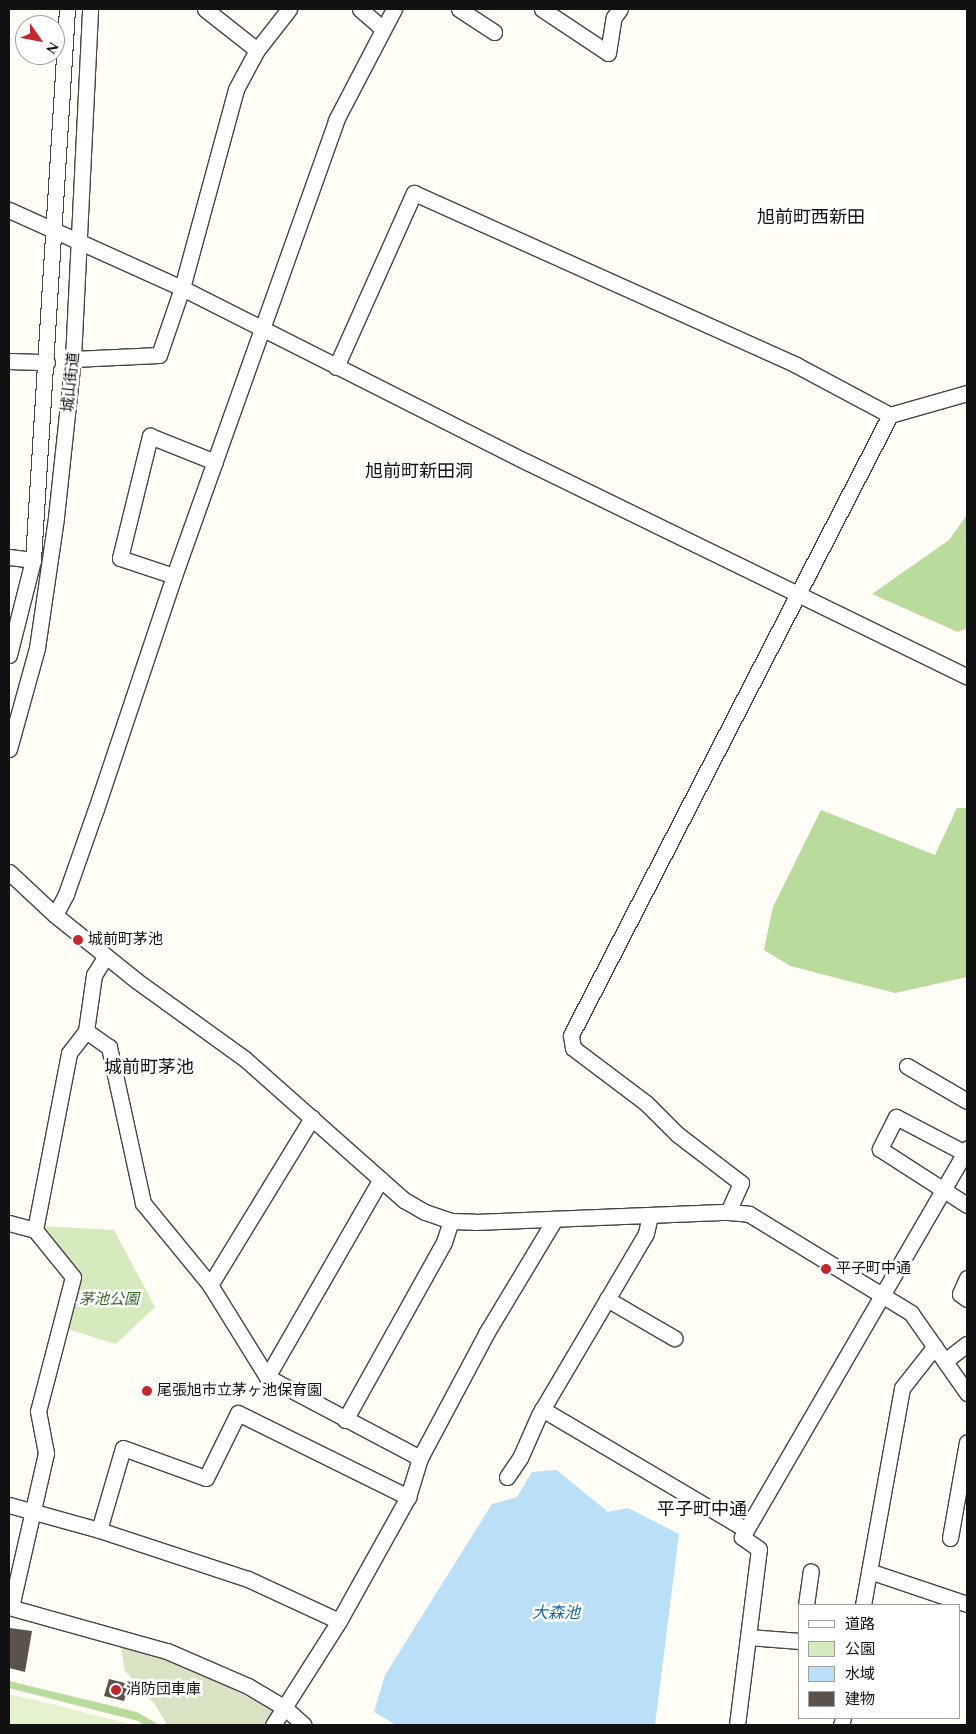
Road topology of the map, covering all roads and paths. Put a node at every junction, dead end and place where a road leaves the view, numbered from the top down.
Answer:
1 (67, 9) edge
2 (90, 9) edge
3 (204, 9) edge
4 (289, 9) edge
5 (360, 9) edge
6 (394, 9) edge
7 (459, 9) edge
8 (542, 9) edge
9 (620, 9) edge
10 (382, 28) junction
11 (494, 32) dead end
12 (257, 50) junction
13 (9, 210) edge
14 (52, 230) junction
15 (81, 243) junction
16 (182, 288) junction
17 (261, 328) junction
18 (73, 359) junction
19 (9, 361) edge
20 (47, 362) junction
21 (336, 367) junction
22 (967, 393) edge
23 (890, 415) junction
24 (215, 462) junction
25 (9, 557) edge
26 (33, 560) junction
27 (174, 576) junction
28 (799, 592) junction
29 (9, 655) edge
30 (967, 677) edge
31 (9, 749) edge
32 (9, 872) edge
33 (55, 915) junction
34 (106, 956) junction
35 (86, 1031) junction
36 (907, 1066) dead end
37 (967, 1101) edge
38 (312, 1118) junction
39 (966, 1151) edge
40 (381, 1179) junction
41 (943, 1190) junction
42 (967, 1205) edge
43 (728, 1212) junction
44 (650, 1215) junction
45 (555, 1219) junction
46 (451, 1221) junction
47 (9, 1223) edge
48 (36, 1230) junction
49 (967, 1278) edge
50 (210, 1286) junction
51 (883, 1295) junction
52 (607, 1299) junction
53 (967, 1300) edge
54 (674, 1338) dead end
55 (967, 1344) edge
56 (935, 1346) junction
57 (945, 1361) junction
58 (267, 1377) junction
59 (967, 1393) edge
60 (542, 1409) junction
61 (345, 1420) junction
62 (967, 1442) edge
63 (420, 1458) junction
64 (507, 1478) dead end
65 (408, 1497) junction
66 (9, 1505) edge
67 (35, 1511) junction
68 (745, 1528) junction
69 (99, 1530) junction
70 (950, 1538) dead end
71 (811, 1571) dead end
72 (869, 1571) junction
73 (806, 1604) edge
74 (863, 1604) edge
75 (967, 1604) edge
76 (10, 1607) edge
77 (339, 1622) junction
78 (748, 1637) junction
79 (798, 1641) edge
80 (285, 1708) junction
81 (272, 1725) edge
82 (304, 1725) edge
83 (737, 1725) edge

1 - 14 street, 城山街道
2 - 15 street, 城山街道
3 - 12 street
4 - 12 street
5 - 10 street
6 - 10 street
7 - 11 street
8 - 9 street
10 - 17 street
12 - 16 street
13 - 14 street
14 - 15 street
14 - 20 street, 城山街道
15 - 16 street
15 - 18 street, 城山街道
16 - 17 street
16 - 18 street
17 - 21 street
17 - 24 street
18 - 31 street, 城山街道
19 - 20 street
20 - 26 street, 城山街道
21 - 23 street
21 - 28 street
22 - 23 street
23 - 28 street
24 - 27 street
24 - 27 street
25 - 26 street
26 - 29 street, 城山街道
27 - 33 street
28 - 30 street
28 - 43 street
32 - 33 street
33 - 34 street
34 - 35 street
34 - 38 street
35 - 48 street
35 - 50 street
36 - 37 street
38 - 40 street
38 - 50 street
39 - 41 street
39 - 41 street
40 - 46 street
40 - 58 street
41 - 42 street
41 - 51 street
43 - 44 street
43 - 51 street
44 - 45 street
44 - 52 street
45 - 46 street
45 - 63 street
46 - 61 street
47 - 48 street
48 - 67 street
49 - 53 street
50 - 58 street
51 - 56 street
51 - 68 street
52 - 54 street
52 - 60 street
55 - 57 street
56 - 57 street
56 - 72 street
57 - 59 street
58 - 61 street
60 - 64 street
60 - 68 street
61 - 63 street
62 - 70 street
63 - 65 street
65 - 69 street
65 - 77 street
66 - 67 street
67 - 69 street
67 - 76 street
68 - 78 street
69 - 77 street
71 - 73 street
72 - 74 street
72 - 75 street
76 - 80 street
77 - 80 street
78 - 79 street
78 - 83 street
80 - 81 street
80 - 82 street

